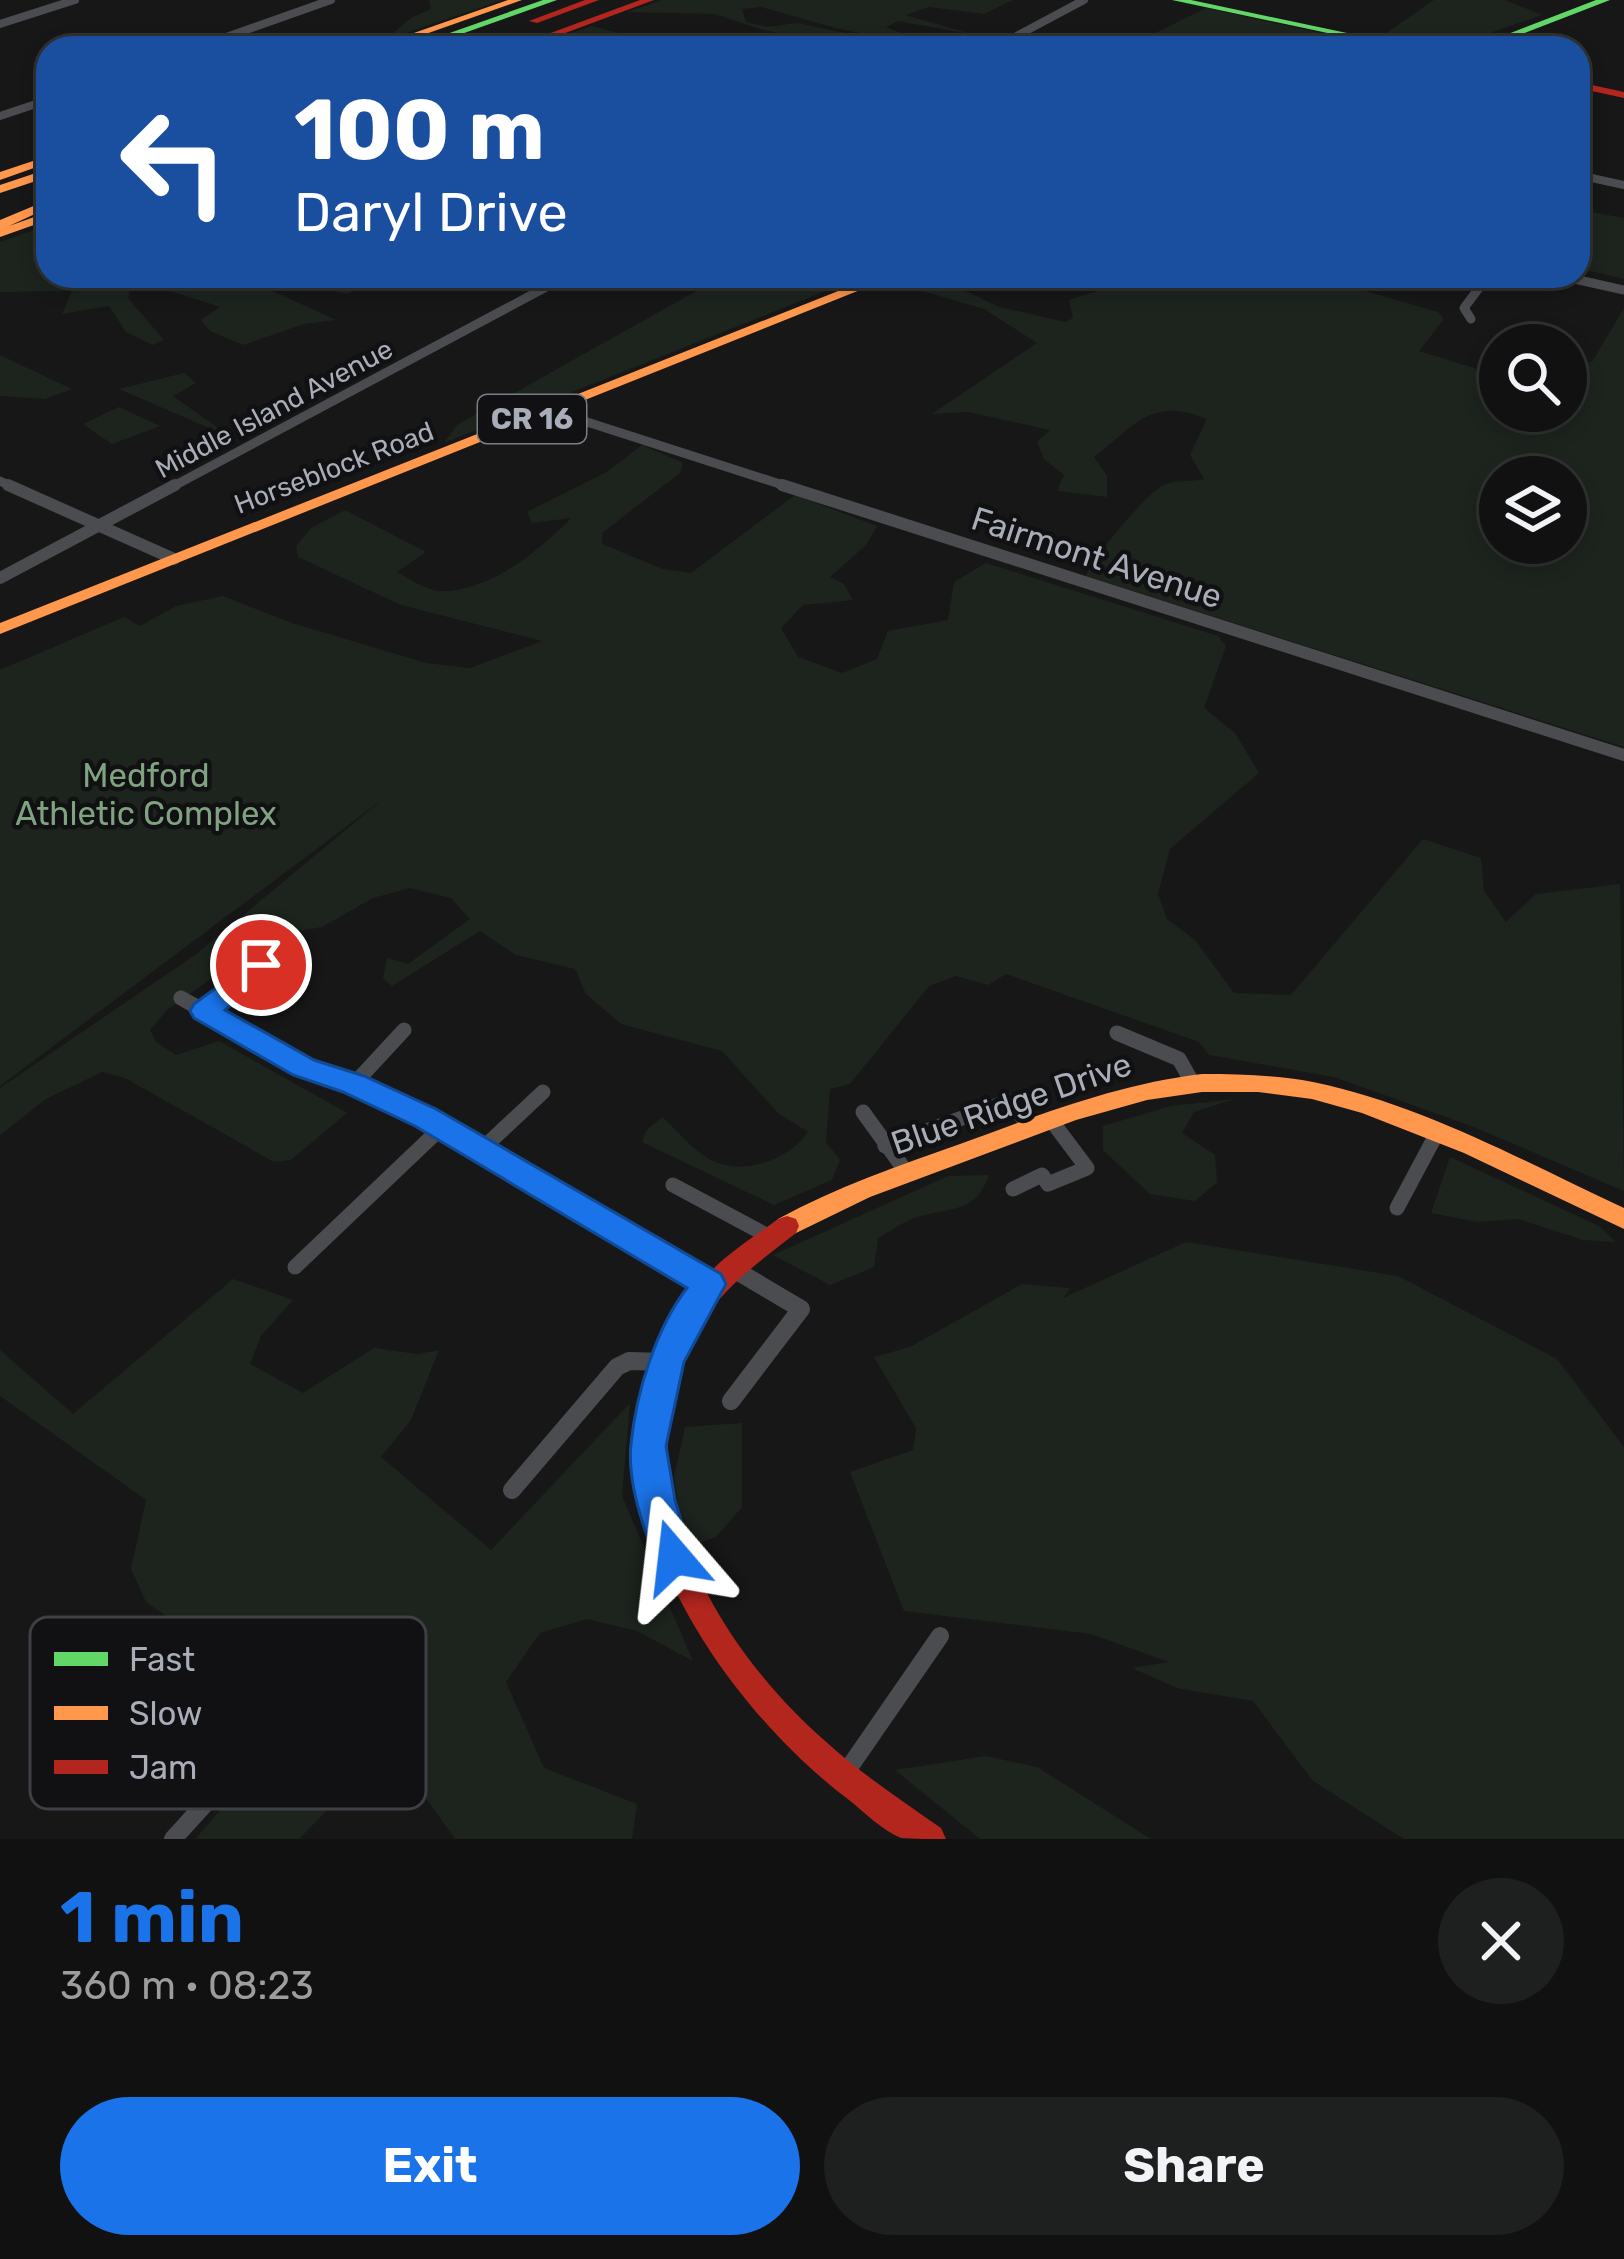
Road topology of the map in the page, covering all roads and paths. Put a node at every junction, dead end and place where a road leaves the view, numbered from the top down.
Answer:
1 (75, 0) edge
2 (331, 0) edge
3 (517, 0) edge
4 (552, 0) edge
5 (594, 0) edge
6 (649, 0) edge
7 (1084, 0) edge
8 (1177, 0) edge
9 (1605, 0) edge
10 (0, 24) edge
11 (228, 36) edge
12 (411, 36) edge
13 (447, 36) edge
14 (491, 36) edge
15 (548, 36) edge
16 (1016, 36) edge
17 (1354, 36) edge
18 (1509, 36) edge
19 (1590, 88) edge
20 (1624, 95) edge
21 (36, 104) edge
22 (0, 116) edge
23 (36, 165) edge
24 (36, 177) edge
25 (1590, 177) edge
26 (0, 178) edge
27 (1624, 184) edge
28 (0, 189) edge
29 (36, 195) edge
30 (0, 208) edge
31 (36, 210) edge
32 (36, 219) edge
33 (0, 229) edge
34 (1590, 282) edge
35 (545, 288) edge
36 (858, 288) edge
37 (1479, 288) edge
38 (1624, 290) edge
39 (1472, 319) dead end
40 (553, 411) junction
41 (0, 481) edge
42 (100, 526) junction
43 (174, 559) junction
44 (0, 578) edge
45 (0, 628) edge
46 (1624, 755) edge
47 (290, 942) dead end
48 (181, 998) dead end
49 (204, 1011) junction
50 (404, 1030) dead end
51 (1117, 1034) dead end
52 (1192, 1082) junction
53 (354, 1084) junction
54 (543, 1092) dead end
55 (863, 1112) dead end
56 (1041, 1124) junction
57 (442, 1127) junction
58 (1436, 1135) junction
59 (885, 1146) junction
60 (482, 1150) junction
61 (907, 1173) junction
62 (674, 1185) dead end
63 (1013, 1189) dead end
64 (1397, 1208) dead end
65 (1624, 1219) edge
66 (769, 1236) junction
67 (729, 1266) junction
68 (295, 1267) dead end
69 (709, 1284) junction
70 (667, 1362) junction
71 (731, 1401) dead end
72 (512, 1490) dead end
73 (940, 1636) dead end
74 (843, 1777) junction
75 (200, 1809) edge
76 (919, 1836) edge
77 (173, 1839) edge

1 - 10 street
2 - 11 street
3 - 12 main road
4 - 13 main road
5 - 14 main road
6 - 15 main road
7 - 16 street
8 - 17 main road
9 - 18 main road
19 - 20 main road
21 - 22 street
23 - 26 main road
24 - 28 main road
25 - 27 street
29 - 30 main road
31 - 33 main road
32 - 33 main road
34 - 38 street
35 - 42 street, Middle Island Avenue
36 - 40 main road, Horseblock Road / CR 16
37 - 39 street
40 - 43 main road, Horseblock Road / CR 16
40 - 46 street, Fairmont Avenue
41 - 42 street
42 - 43 street
42 - 44 street, Middle Island Avenue
43 - 45 main road, Horseblock Road / CR 16
47 - 49 street
48 - 49 street
49 - 53 street
50 - 53 street
51 - 52 street
52 - 56 main road, Blue Ridge Drive
52 - 58 main road, Blue Ridge Drive
53 - 57 street
54 - 60 street
55 - 59 street
56 - 59 street
56 - 61 main road, Blue Ridge Drive
56 - 63 street
57 - 60 street
57 - 68 street
58 - 64 street
58 - 65 main road, Blue Ridge Drive
59 - 61 street
60 - 69 street
61 - 66 main road, Blue Ridge Drive
62 - 66 street
66 - 67 main road, Blue Ridge Drive
67 - 69 main road, Blue Ridge Drive
67 - 71 street
69 - 70 main road, Blue Ridge Drive
70 - 72 street
70 - 74 main road, Blue Ridge Drive
73 - 74 street
74 - 76 main road, Blue Ridge Drive
75 - 77 street

